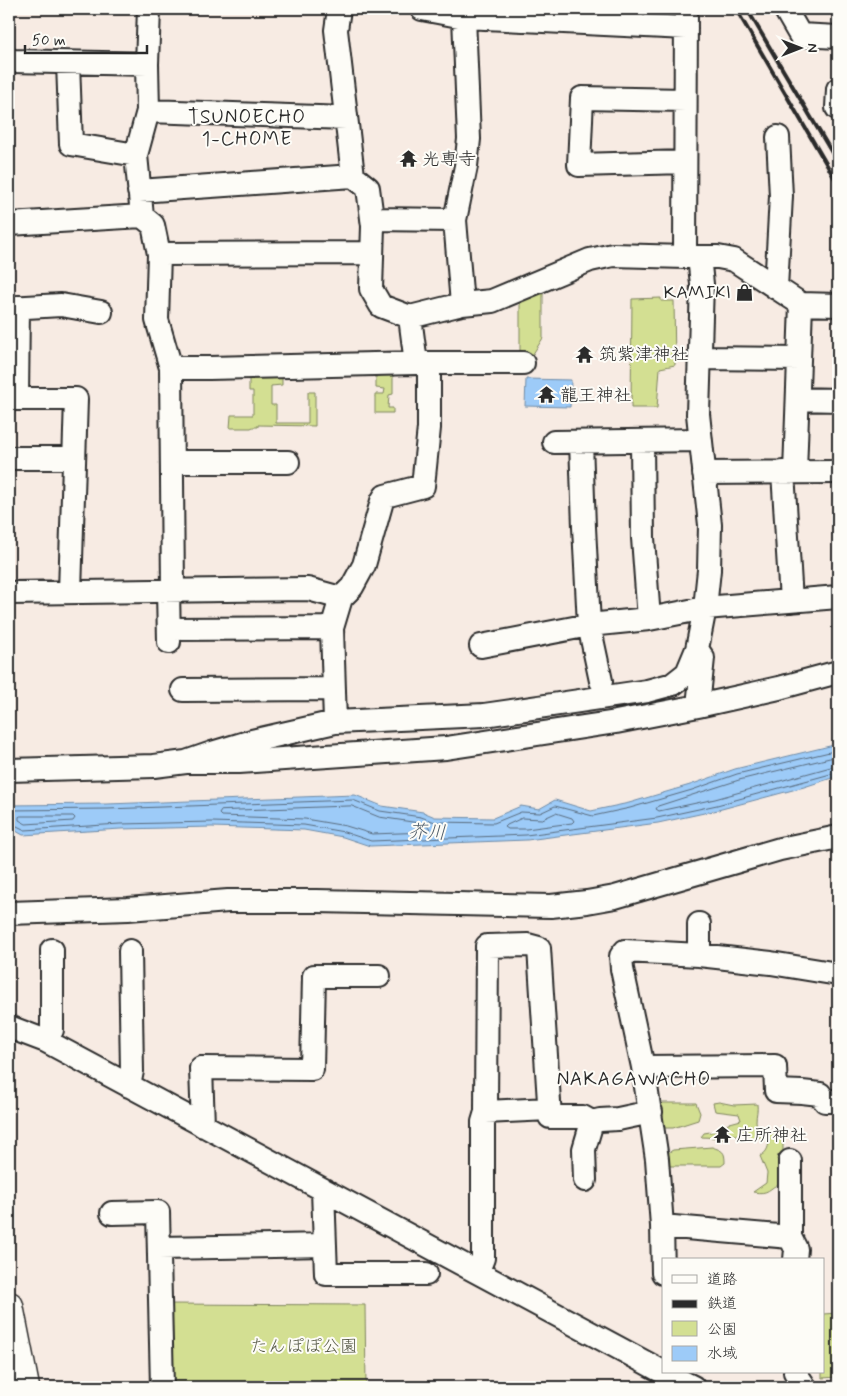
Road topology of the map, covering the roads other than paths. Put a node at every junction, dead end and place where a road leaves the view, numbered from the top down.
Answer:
1 (150, 9) edge
2 (339, 9) edge
3 (422, 9) edge
4 (431, 9) edge
5 (785, 9) edge
6 (530, 15) edge
7 (595, 16) edge
8 (464, 17) junction
9 (686, 19) edge
10 (838, 37) edge
11 (9, 59) edge
12 (68, 63) junction
13 (147, 64) junction
14 (686, 100) junction
15 (148, 111) junction
16 (346, 118) junction
17 (778, 137) dead end
18 (136, 155) junction
19 (686, 162) junction
20 (353, 176) junction
21 (139, 191) junction
22 (142, 216) junction
23 (372, 219) junction
24 (455, 220) junction
25 (9, 224) edge
26 (372, 253) junction
27 (159, 254) junction
28 (692, 257) junction
29 (776, 288) junction
30 (462, 304) junction
31 (800, 304) junction
32 (838, 305) edge
33 (14, 308) edge
34 (101, 312) dead end
35 (410, 317) junction
36 (701, 358) junction
37 (799, 359) junction
38 (422, 363) junction
39 (523, 363) dead end
40 (171, 368) junction
41 (798, 399) junction
42 (13, 400) edge
43 (838, 400) edge
44 (700, 440) junction
45 (554, 442) dead end
46 (581, 442) junction
47 (642, 442) junction
48 (9, 458) edge
49 (74, 458) junction
50 (172, 462) junction
51 (288, 462) dead end
52 (789, 472) junction
53 (838, 472) edge
54 (704, 473) junction
55 (171, 590) junction
56 (70, 592) junction
57 (9, 593) edge
58 (838, 597) edge
59 (341, 598) junction
60 (791, 601) junction
61 (705, 608) junction
62 (649, 618) junction
63 (589, 625) junction
64 (332, 628) junction
65 (481, 646) dead end
66 (697, 649) junction
67 (838, 672) edge
68 (601, 681) dead end
69 (334, 689) junction
70 (183, 690) dead end
71 (698, 706) junction
72 (335, 722) junction
73 (186, 762) junction
74 (9, 770) edge
75 (838, 837) edge
76 (9, 913) edge
77 (698, 924) dead end
78 (52, 950) dead end
79 (130, 951) dead end
80 (699, 955) junction
81 (838, 974) edge
82 (379, 976) dead end
83 (9, 1027) edge
84 (46, 1041) junction
85 (643, 1067) junction
86 (129, 1086) junction
87 (832, 1101) edge
88 (549, 1109) junction
89 (486, 1112) junction
90 (651, 1112) junction
91 (592, 1122) junction
92 (203, 1126) junction
93 (790, 1161) dead end
94 (584, 1180) dead end
95 (323, 1190) junction
96 (112, 1213) dead end
97 (662, 1226) junction
98 (790, 1237) junction
99 (325, 1245) junction
100 (159, 1248) junction
101 (663, 1258) edge
102 (795, 1258) edge
103 (480, 1265) junction
104 (426, 1274) dead end
105 (9, 1306) edge
106 (796, 1374) edge
107 (665, 1376) edge
108 (25, 1387) edge
109 (162, 1387) edge
110 (693, 1387) edge
111 (805, 1387) edge

1 - 13 street
2 - 16 street
3 - 4 street
4 - 8 street
5 - 10 street
6 - 7 street
6 - 8 street
7 - 9 street
8 - 24 street
9 - 14 street
11 - 12 street
12 - 13 street
12 - 18 street
13 - 15 street
14 - 19 street
14 - 19 street
15 - 16 street
15 - 18 street
16 - 20 street
17 - 29 street
18 - 21 street
19 - 28 street
20 - 21 street
20 - 23 street
21 - 22 street
22 - 25 street
22 - 27 street
23 - 24 street
23 - 26 street
24 - 30 street
26 - 27 street
26 - 35 street
27 - 40 street
28 - 29 street
28 - 30 street
28 - 36 street
29 - 31 street
30 - 35 street
31 - 32 street
31 - 37 street
33 - 34 street
33 - 42 street
35 - 38 street
36 - 37 street
36 - 44 street
37 - 41 street
38 - 39 street
38 - 40 street
38 - 59 street
40 - 50 street
41 - 43 street
41 - 52 street
42 - 49 street
44 - 47 street
44 - 54 street
45 - 46 street
46 - 47 street
46 - 63 street
47 - 62 street
48 - 49 street
49 - 56 street
50 - 51 street
50 - 55 street
52 - 53 street
52 - 54 street
52 - 60 street
54 - 61 street
55 - 56 street
55 - 59 street
55 - 64 street
56 - 57 street
58 - 60 street
59 - 64 street
60 - 61 street
61 - 62 street
61 - 66 street
62 - 63 street
63 - 65 street
63 - 68 street
64 - 69 street
66 - 71 street
66 - 72 street
67 - 71 street
69 - 70 street
69 - 72 street
71 - 73 street
72 - 73 street
73 - 74 street
75 - 76 street
77 - 80 street
78 - 84 street
79 - 86 street
80 - 81 street
80 - 85 street
82 - 92 street
83 - 84 street
84 - 86 street
85 - 87 street
85 - 90 street
86 - 92 street
88 - 89 street
88 - 89 street
88 - 91 street
89 - 103 street
90 - 91 street
90 - 97 street
91 - 94 street
92 - 95 street
93 - 98 street
95 - 99 street
95 - 103 street
96 - 100 street
97 - 98 street
97 - 101 street
98 - 102 street
99 - 100 street
99 - 104 street
100 - 109 street
103 - 107 street
105 - 108 main road
106 - 111 street
107 - 110 street

